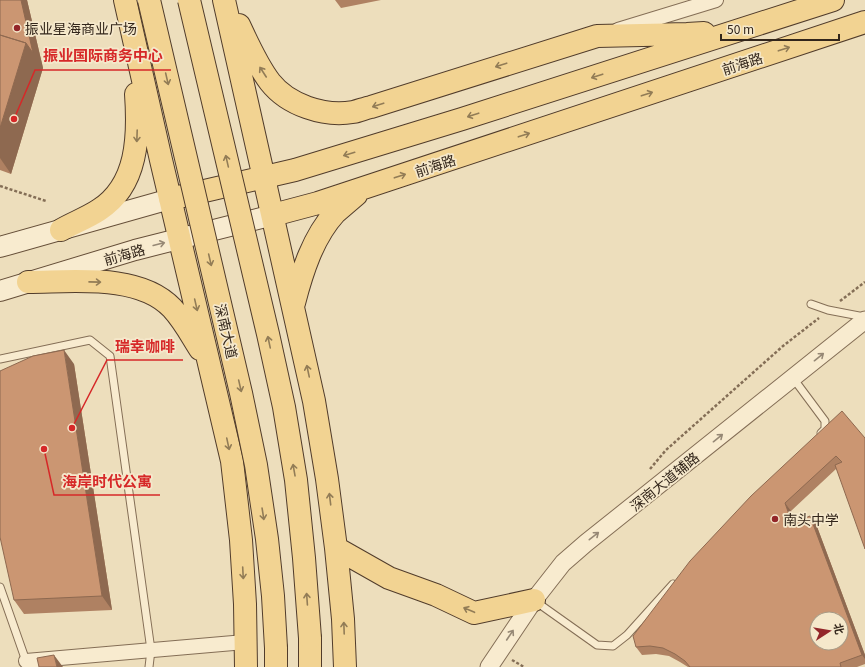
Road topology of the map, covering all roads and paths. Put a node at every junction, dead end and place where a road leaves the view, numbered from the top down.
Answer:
1 (149, 0) edge
2 (189, 0) edge
3 (224, 0) edge
4 (229, 0) edge
5 (716, 0) edge
6 (833, 0) edge
7 (126, 5) edge
8 (865, 22) edge
9 (741, 30) junction
10 (597, 36) junction
11 (264, 177) junction
12 (0, 186) edge
13 (363, 188) junction
14 (170, 199) junction
15 (46, 201) dead end
16 (273, 215) junction
17 (61, 230) junction
18 (180, 238) junction
19 (0, 247) edge
20 (28, 282) junction
21 (0, 291) edge
22 (293, 304) junction
23 (811, 304) dead end
24 (865, 319) edge
25 (0, 360) edge
26 (793, 378) junction
27 (220, 406) junction
28 (814, 439) edge
29 (336, 548) junction
30 (680, 576) edge
31 (0, 586) edge
32 (534, 600) junction
33 (245, 642) junction
34 (151, 650) junction
35 (276, 658) edge
36 (512, 659) dead end
37 (26, 664) edge
38 (149, 667) edge
39 (246, 667) edge
40 (310, 667) edge
41 (345, 667) edge
42 (489, 667) edge
43 (524, 667) edge

1 -> 35 main road, 深南大道, bridge
40 -> 2 main road, bridge
3 - 11 main road
10 -> 4 main road
5 - 10 street
6 - 9 main road
7 - 14 main road, 深南大道
7 -> 17 main road
13 -> 8 main road, 前海路
9 - 10 main road
9 -> 11 main road
11 - 14 main road
11 - 16 main road
12 - 15 path
13 - 16 main road, 前海路
13 - 22 main road
14 - 17 main road
14 - 18 main road, 深南大道
16 - 18 main road, 前海路
16 - 22 main road
17 - 19 main road
20 -> 18 main road, 前海路
18 -> 27 main road, 深南大道
20 - 21 main road, 前海路
20 -> 27 main road
29 -> 22 main road
23 - 24 lane
26 -> 24 street, 深南大道辅路
25 - 34 lane
26 - 28 lane
32 -> 26 street, 深南大道辅路
27 -> 33 main road, 深南大道
32 -> 29 main road
41 -> 29 main road
30 - 32 lane
31 - 37 lane
42 -> 32 street, 深南大道辅路
33 - 34 street
33 - 39 main road, 深南大道
34 - 37 street
34 - 38 lane
36 - 43 path

